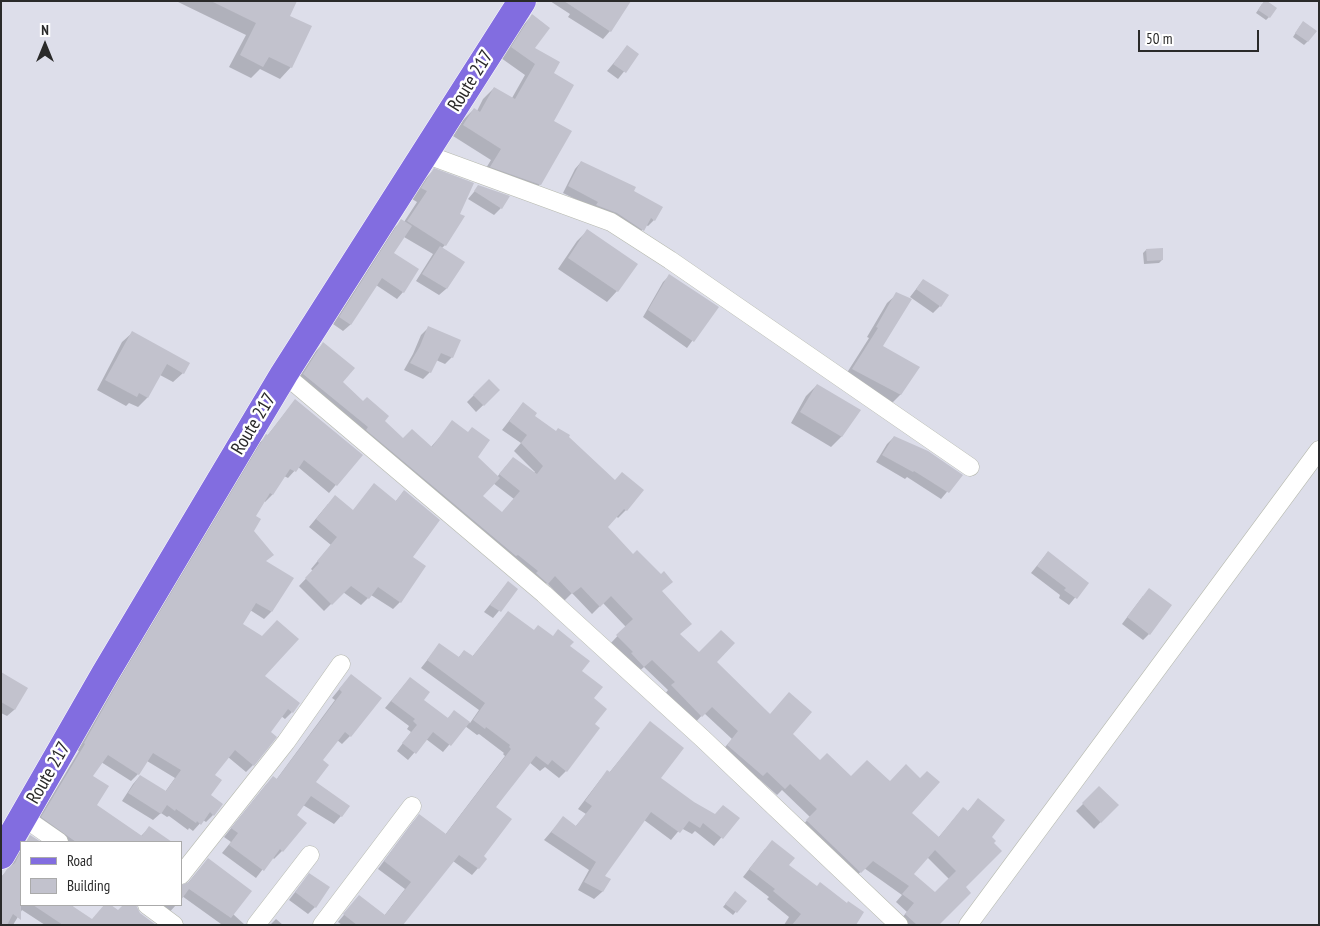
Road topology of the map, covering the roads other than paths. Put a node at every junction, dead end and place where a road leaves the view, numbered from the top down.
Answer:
1 (522, 1) edge
2 (425, 154) junction
3 (284, 374) junction
4 (1319, 450) edge
5 (970, 467) dead end
6 (341, 664) dead end
7 (412, 806) dead end
8 (23, 816) junction
9 (58, 841) edge
10 (1, 855) edge
11 (310, 855) dead end
12 (182, 874) edge
13 (154, 907) edge
14 (174, 925) edge
15 (256, 925) edge
16 (322, 925) edge
17 (899, 925) edge
18 (968, 925) edge

1 - 2 main road, Route 217
2 - 3 main road, Route 217
2 - 5 street
3 - 8 main road, Route 217
3 - 17 street
4 - 18 street
6 - 12 street
7 - 16 street
8 - 9 street
8 - 10 main road, Route 217
11 - 15 street
13 - 14 street

